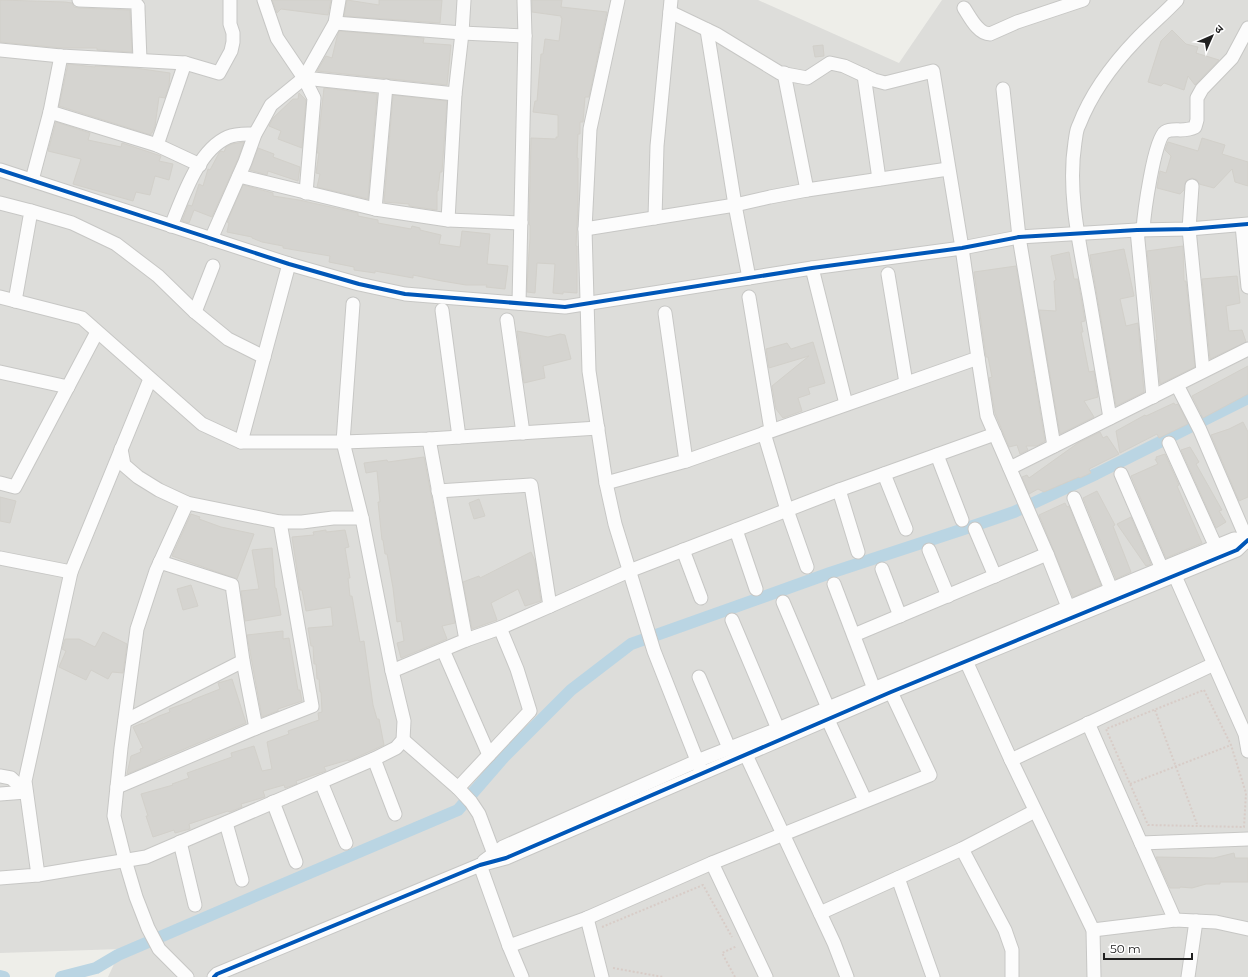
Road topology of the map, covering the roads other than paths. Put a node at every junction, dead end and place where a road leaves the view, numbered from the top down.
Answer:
1 (79, 0) edge
2 (230, 0) edge
3 (264, 0) edge
4 (339, 0) edge
5 (464, 0) edge
6 (524, 0) edge
7 (618, 0) edge
8 (1083, 0) edge
9 (1177, 0) edge
10 (671, 6) edge
11 (964, 8) dead end
12 (335, 23) junction
13 (1248, 28) edge
14 (707, 30) junction
15 (462, 34) junction
16 (525, 36) junction
17 (0, 50) edge
18 (61, 56) junction
19 (140, 60) junction
20 (185, 63) junction
21 (784, 73) junction
22 (864, 76) junction
23 (304, 78) junction
24 (386, 86) junction
25 (1003, 88) dead end
26 (455, 94) junction
27 (50, 112) junction
28 (256, 134) junction
29 (157, 144) junction
30 (200, 164) junction
31 (948, 169) junction
32 (0, 170) edge
33 (239, 176) junction
34 (880, 179) junction
35 (32, 180) junction
36 (1192, 186) dead end
37 (807, 190) junction
38 (306, 193) junction
39 (0, 203) edge
40 (735, 205) junction
41 (376, 209) junction
42 (31, 211) junction
43 (655, 218) junction
44 (448, 220) junction
45 (521, 223) junction
46 (1245, 225) edge
47 (170, 226) junction
48 (585, 229) junction
49 (1189, 229) junction
50 (1140, 230) junction
51 (1078, 233) junction
52 (1020, 237) junction
53 (211, 239) junction
54 (962, 248) junction
55 (214, 266) dead end
56 (812, 268) junction
57 (286, 273) junction
58 (888, 274) dead end
59 (749, 278) junction
60 (1248, 287) edge
61 (0, 297) edge
62 (749, 297) dead end
63 (14, 301) junction
64 (353, 304) dead end
65 (519, 304) junction
66 (442, 310) dead end
67 (196, 312) junction
68 (587, 312) junction
69 (665, 313) dead end
70 (507, 320) dead end
71 (97, 332) junction
72 (1248, 349) edge
73 (264, 357) junction
74 (978, 358) junction
75 (1203, 371) junction
76 (0, 372) edge
77 (150, 379) junction
78 (906, 383) junction
79 (1177, 385) junction
80 (68, 387) junction
81 (1153, 396) junction
82 (846, 404) junction
83 (1110, 418) junction
84 (598, 428) junction
85 (768, 432) junction
86 (523, 433) junction
87 (995, 434) junction
88 (459, 437) junction
89 (428, 439) junction
90 (241, 442) junction
91 (343, 442) junction
92 (1169, 443) dead end
93 (1054, 446) junction
94 (121, 449) junction
95 (937, 455) junction
96 (686, 460) junction
97 (1010, 468) junction
98 (884, 474) junction
99 (1121, 474) dead end
100 (0, 483) edge
101 (606, 483) junction
102 (839, 490) junction
103 (438, 491) junction
104 (1074, 498) dead end
105 (187, 503) junction
106 (787, 510) junction
107 (362, 518) junction
108 (962, 520) dead end
109 (280, 522) junction
110 (906, 529) dead end
111 (975, 529) dead end
112 (736, 530) junction
113 (1248, 541) edge
114 (1216, 547) junction
115 (683, 550) junction
116 (929, 550) dead end
117 (858, 552) dead end
118 (1047, 554) junction
119 (0, 558) edge
120 (160, 562) junction
121 (807, 568) dead end
122 (1162, 568) junction
123 (882, 569) dead end
124 (629, 571) junction
125 (71, 572) junction
126 (995, 576) junction
127 (1175, 576) junction
128 (834, 584) dead end
129 (756, 589) dead end
130 (1111, 589) junction
131 (948, 596) junction
132 (701, 598) dead end
133 (783, 602) dead end
134 (550, 606) junction
135 (1068, 607) junction
136 (900, 616) junction
137 (732, 620) dead end
138 (500, 628) junction
139 (854, 635) junction
140 (466, 640) junction
141 (443, 650) junction
142 (243, 661) junction
143 (966, 661) junction
144 (1214, 664) junction
145 (392, 671) junction
146 (700, 677) dead end
147 (874, 689) junction
148 (892, 692) junction
149 (828, 714) junction
150 (125, 721) junction
151 (1088, 723) junction
152 (256, 728) junction
153 (778, 730) junction
154 (403, 740) junction
155 (729, 748) junction
156 (1248, 751) edge
157 (489, 755) junction
158 (746, 756) junction
159 (374, 759) junction
160 (1011, 760) junction
161 (697, 761) junction
162 (702, 774) junction
163 (0, 776) edge
164 (321, 782) junction
165 (117, 787) junction
166 (460, 790) junction
167 (26, 792) junction
168 (0, 794) edge
169 (865, 800) junction
170 (273, 802) junction
171 (1035, 812) junction
172 (395, 814) dead end
173 (226, 823) junction
174 (782, 834) junction
175 (1248, 839) edge
176 (180, 842) junction
177 (346, 843) dead end
178 (1141, 843) junction
179 (962, 849) junction
180 (494, 854) junction
181 (125, 860) junction
182 (296, 862) dead end
183 (712, 863) junction
184 (480, 865) junction
185 (38, 876) junction
186 (0, 878) edge
187 (898, 878) junction
188 (242, 880) dead end
189 (195, 905) dead end
190 (820, 913) junction
191 (587, 918) junction
192 (1175, 920) junction
193 (1196, 921) junction
194 (1248, 929) edge
195 (1093, 930) junction
196 (509, 946) junction
197 (219, 976) edge
198 (187, 977) edge
199 (522, 977) edge
200 (602, 977) edge
201 (766, 977) edge
202 (847, 977) edge
203 (933, 977) edge
204 (1012, 977) edge
205 (1094, 977) edge
206 (1188, 977) edge

1 - 19 street
2 - 20 street
3 - 23 street
4 - 12 street
5 - 15 street
6 - 16 street
7 - 48 street
8 - 11 street
9 - 51 street
10 - 14 street
10 - 43 street
12 - 15 street
12 - 23 street
13 - 50 street
14 - 21 street
14 - 40 street
15 - 16 street
15 - 26 street
16 - 45 street
17 - 18 street
18 - 19 street
18 - 27 street
19 - 20 street
20 - 29 street
21 - 22 street
21 - 37 street
22 - 31 street
22 - 34 street
23 - 24 street
23 - 28 street
23 - 38 street
24 - 26 street
24 - 41 street
25 - 52 street
26 - 44 street
27 - 29 street
27 - 35 street
28 - 30 street
28 - 33 street
29 - 30 street
30 - 47 street
31 - 34 street
31 - 54 street
32 - 35 street
33 - 38 street
33 - 53 street
34 - 37 street
35 - 47 street
36 - 49 street
37 - 40 street
38 - 41 street
39 - 42 street
40 - 43 street
40 - 59 street
41 - 44 street
42 - 63 street
42 - 67 street
43 - 48 street
44 - 45 street
45 - 65 street
46 - 49 street
46 - 60 street
47 - 53 street
48 - 68 street
49 - 50 street
49 - 75 street
50 - 51 street
50 - 81 street
51 - 52 street
51 - 83 street
52 - 54 street
52 - 93 street
53 - 57 street
54 - 56 street
54 - 74 street
55 - 67 street
56 - 59 street
56 - 82 street
57 - 65 street
57 - 73 street
58 - 78 street
59 - 68 street
61 - 63 street
62 - 85 street
63 - 71 street
64 - 91 street
65 - 68 street
66 - 88 street
67 - 73 street
68 - 84 street
69 - 96 street
70 - 86 street
71 - 77 street
71 - 80 street
72 - 75 street
73 - 90 street
74 - 78 street
74 - 87 street
75 - 79 street
76 - 80 street
77 - 90 street
77 - 94 street
78 - 82 street
79 - 81 street
79 - 113 street
80 - 100 street
81 - 83 street
82 - 85 street
83 - 93 street
84 - 86 street
84 - 101 street
85 - 96 street
85 - 106 street
86 - 88 street
87 - 95 street
87 - 97 street
88 - 89 street
89 - 91 street
89 - 103 street
90 - 91 street
91 - 107 street
92 - 114 street
93 - 97 street
94 - 105 street
94 - 125 street
95 - 98 street
95 - 108 street
96 - 101 street
97 - 118 street
98 - 102 street
98 - 110 street
99 - 122 street
101 - 124 street
102 - 106 street
102 - 117 street
103 - 134 street
103 - 140 street
104 - 130 street
105 - 109 street
105 - 120 street
106 - 112 street
106 - 121 street
107 - 109 street
107 - 145 street
109 - 152 street
111 - 126 street
112 - 115 street
112 - 129 street
113 - 114 street
113 - 127 street
114 - 122 street
115 - 124 street
115 - 132 street
116 - 131 street
118 - 126 street
118 - 135 street
119 - 125 street
120 - 142 street
120 - 150 street
122 - 130 street
123 - 136 street
124 - 134 street
124 - 161 street
125 - 167 street
126 - 131 street
127 - 143 street
127 - 144 street
128 - 139 street
130 - 135 street
131 - 136 street
133 - 149 street
134 - 138 street
135 - 147 street
136 - 139 street
137 - 153 street
138 - 140 street
138 - 157 street
139 - 147 street
140 - 141 street
141 - 145 street
141 - 157 street
142 - 150 street
142 - 152 street
143 - 148 street
143 - 160 street
144 - 151 street
144 - 156 street
145 - 154 street
146 - 155 street
147 - 149 street
148 - 149 street
148 - 169 street
149 - 153 street
149 - 158 street
149 - 169 street
150 - 165 street
151 - 160 street
151 - 178 street
152 - 165 street
153 - 155 street
154 - 159 street
154 - 166 street
155 - 161 street
157 - 166 street
158 - 162 street
158 - 174 street
159 - 164 street
159 - 172 street
160 - 171 street
161 - 162 street
161 - 180 street
162 - 184 street
163 - 167 street
164 - 170 street
164 - 177 street
165 - 181 street
166 - 180 street
167 - 168 street
167 - 185 street
169 - 174 street
170 - 173 street
170 - 182 street
171 - 179 street
171 - 195 street
173 - 176 street
173 - 188 street
174 - 183 street
174 - 190 street
175 - 178 street
176 - 181 street
176 - 189 street
178 - 192 street
179 - 187 street
179 - 204 street
180 - 184 street
181 - 185 street
181 - 198 street
183 - 191 street
183 - 201 street
184 - 196 street
184 - 197 street
185 - 186 street
187 - 190 street
187 - 203 street
190 - 202 street
191 - 196 street
191 - 200 street
192 - 193 street
192 - 195 street
193 - 194 street
193 - 206 street
195 - 205 street
196 - 199 street

